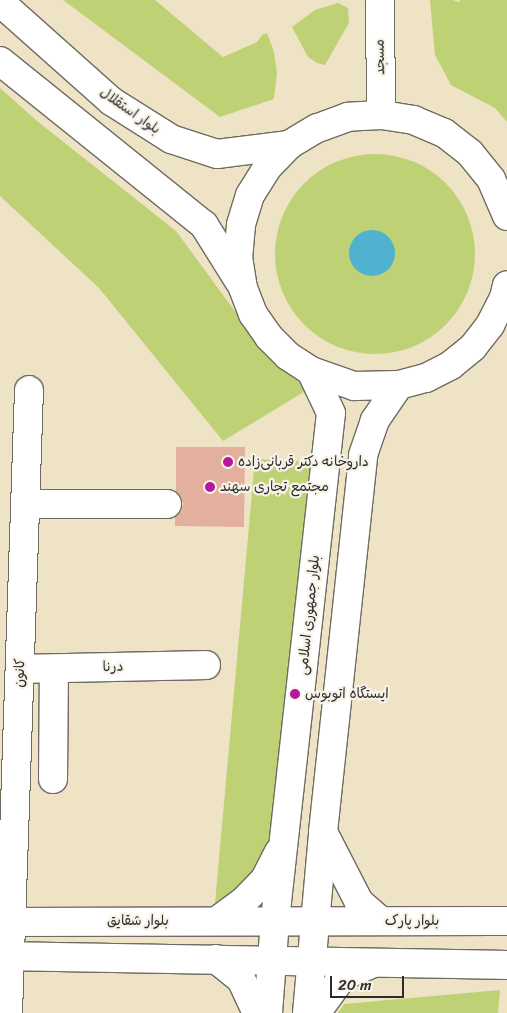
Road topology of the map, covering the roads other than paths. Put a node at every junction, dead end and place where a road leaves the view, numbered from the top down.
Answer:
1 (380, 0) edge
2 (0, 2) edge
3 (0, 60) edge
4 (381, 115) junction
5 (289, 145) junction
6 (506, 212) edge
7 (507, 285) edge
8 (244, 288) junction
9 (499, 319) edge
10 (311, 371) junction
11 (399, 385) junction
12 (30, 390) dead end
13 (26, 504) junction
14 (167, 504) dead end
15 (206, 665) dead end
16 (20, 669) junction
17 (54, 669) junction
18 (53, 779) dead end
19 (323, 832) junction
20 (284, 842) junction
21 (218, 920) junction
22 (275, 920) junction
23 (317, 920) junction
24 (381, 921) junction
25 (6, 922) edge
26 (507, 922) edge
27 (5, 956) edge
28 (216, 959) junction
29 (273, 960) junction
30 (313, 960) junction
31 (376, 962) junction
32 (507, 965) edge
33 (8, 1013) edge
34 (257, 1013) edge
35 (268, 1013) edge
36 (307, 1013) edge
37 (316, 1013) edge

1 - 4 street, مسجد
2 - 5 street, بلوار استقلال
3 - 8 street
4 - 5 street
4 - 6 street
5 - 8 street
7 - 9 street
8 - 10 street
9 - 11 street
10 - 11 street
10 - 20 street, بلوار جمهوری اسلامی
11 - 19 street
12 - 13 street, کانون
13 - 14 street
13 - 16 street, کانون
15 - 17 street, درنا
16 - 17 street, درنا
16 - 25 street, کانون
17 - 18 street
19 - 23 street
19 - 24 street
20 - 21 street
20 - 22 street, بلوار جمهوری اسلامی
21 - 22 street, بلوار شقایق
21 - 25 street, بلوار شقایق
22 - 23 street, بلوار پارک
22 - 29 street, بلوار جمهوری اسلامی
23 - 24 street, بلوار پارک
23 - 30 street
24 - 26 street, بلوار پارک
25 - 27 street, کانون
27 - 28 street
27 - 33 street, کانون
28 - 29 street
28 - 34 street
29 - 30 street
29 - 35 street, بلوار جمهوری اسلامی
30 - 31 street
30 - 36 street
31 - 32 street
31 - 37 street

